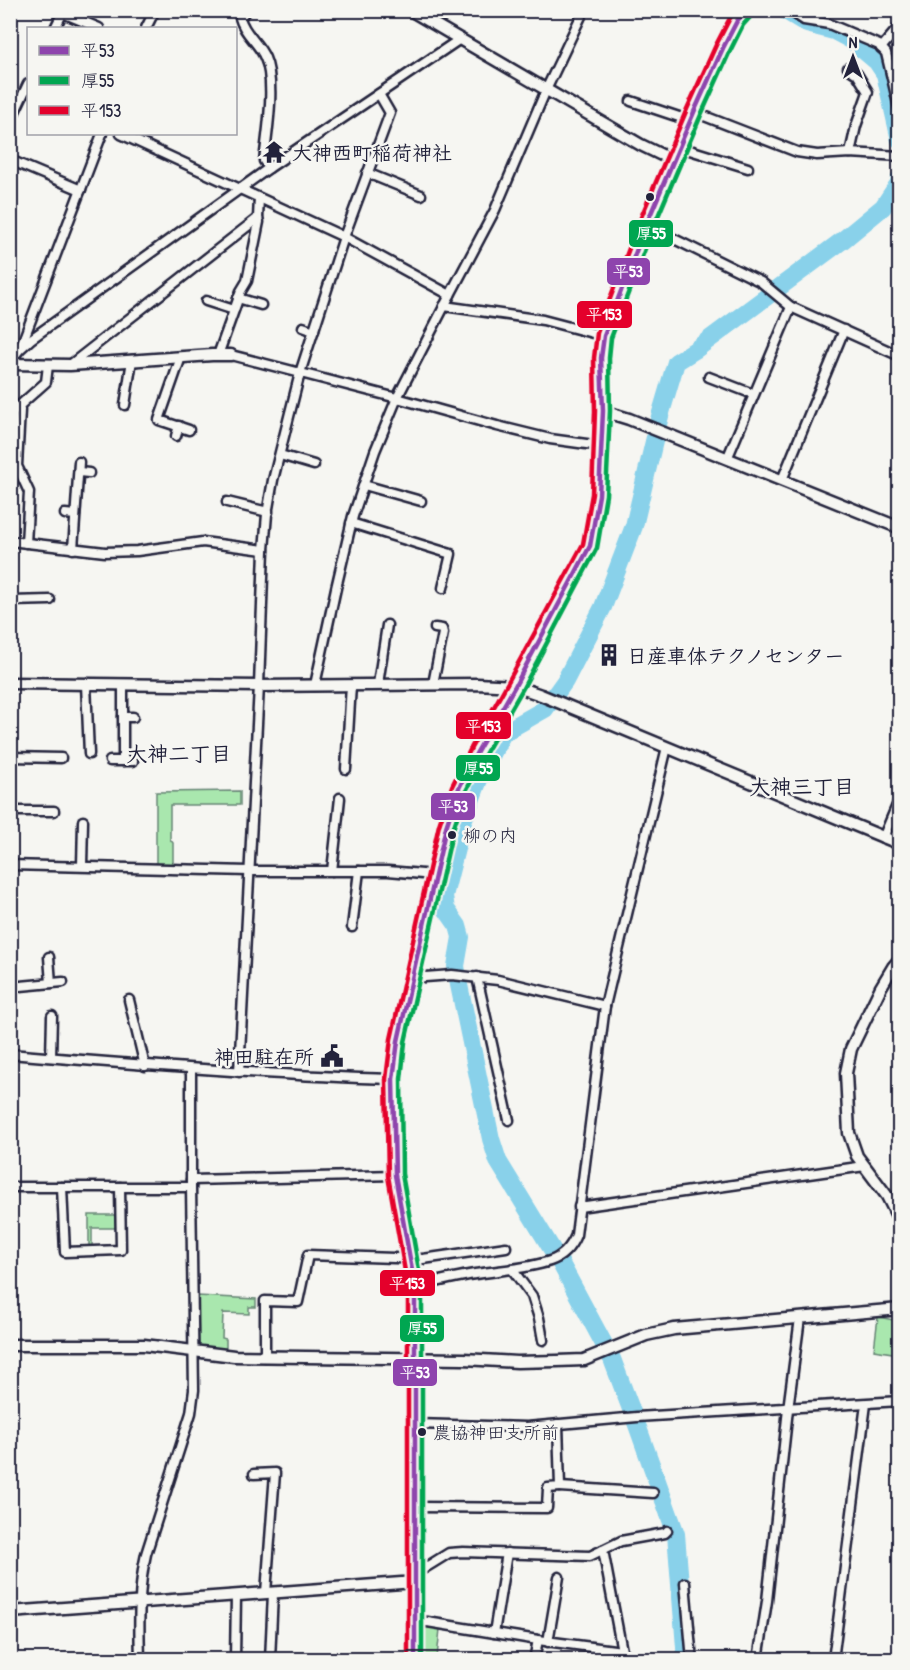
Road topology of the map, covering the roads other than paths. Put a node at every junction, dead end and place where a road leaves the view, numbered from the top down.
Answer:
1 (155, 10) edge
2 (246, 10) edge
3 (584, 10) edge
4 (746, 10) edge
5 (789, 10) edge
6 (412, 11) edge
7 (63, 12) edge
8 (900, 26) edge
9 (56, 27) edge
10 (97, 27) edge
11 (146, 27) edge
12 (460, 39) junction
13 (881, 48) junction
14 (862, 65) dead end
15 (848, 68) dead end
16 (857, 74) junction
17 (27, 90) edge
18 (546, 90) junction
19 (380, 94) junction
20 (650, 97) dead end
21 (631, 101) dead end
22 (647, 106) junction
23 (900, 112) edge
24 (692, 117) junction
25 (10, 122) edge
26 (102, 135) edge
27 (123, 135) edge
28 (680, 147) junction
29 (850, 153) junction
30 (900, 156) edge
31 (10, 160) edge
32 (674, 161) junction
33 (269, 168) junction
34 (748, 168) dead end
35 (367, 173) junction
36 (240, 189) junction
37 (81, 190) junction
38 (421, 195) dead end
39 (259, 198) junction
40 (258, 218) junction
41 (646, 225) junction
42 (344, 237) junction
43 (450, 295) junction
44 (238, 298) junction
45 (206, 301) dead end
46 (261, 306) dead end
47 (444, 306) junction
48 (791, 307) junction
49 (234, 310) junction
50 (303, 327) dead end
51 (844, 330) junction
52 (314, 331) junction
53 (604, 336) junction
54 (20, 349) junction
55 (218, 355) junction
56 (231, 356) joint
57 (900, 356) edge
58 (181, 357) junction
59 (132, 360) junction
60 (10, 362) edge
61 (48, 365) junction
62 (70, 365) junction
63 (300, 373) junction
64 (709, 377) dead end
65 (753, 394) junction
66 (397, 399) junction
67 (125, 405) dead end
68 (19, 407) junction
69 (603, 411) junction
70 (10, 414) edge
71 (179, 426) junction
72 (189, 430) dead end
73 (176, 436) dead end
74 (601, 446) junction
75 (280, 455) junction
76 (727, 459) junction
77 (79, 462) dead end
78 (314, 465) dead end
79 (79, 472) junction
80 (88, 473) dead end
81 (782, 480) junction
82 (364, 485) junction
83 (421, 501) dead end
84 (227, 502) dead end
85 (268, 512) junction
86 (65, 514) dead end
87 (75, 515) junction
88 (351, 523) junction
89 (900, 528) edge
90 (10, 541) edge
91 (26, 543) junction
92 (73, 549) junction
93 (264, 550) junction
94 (443, 588) dead end
95 (50, 600) dead end
96 (10, 601) edge
97 (387, 626) dead end
98 (435, 628) dead end
99 (10, 683) edge
100 (86, 684) junction
101 (123, 684) junction
102 (378, 684) junction
103 (433, 684) junction
104 (315, 685) junction
105 (351, 685) junction
106 (259, 686) junction
107 (515, 686) junction
108 (123, 717) junction
109 (133, 717) dead end
110 (667, 747) junction
111 (89, 754) dead end
112 (10, 758) edge
113 (62, 758) dead end
114 (110, 761) dead end
115 (346, 769) dead end
116 (340, 798) dead end
117 (900, 798) edge
118 (10, 811) edge
119 (54, 811) dead end
120 (83, 821) dead end
121 (883, 838) junction
122 (900, 844) edge
123 (10, 865) edge
124 (82, 866) junction
125 (249, 871) junction
126 (332, 871) junction
127 (359, 871) junction
128 (434, 875) junction
129 (352, 927) dead end
130 (50, 957) dead end
131 (900, 959) edge
132 (477, 977) junction
133 (412, 978) junction
134 (63, 982) dead end
135 (51, 983) junction
136 (10, 987) edge
137 (129, 1000) dead end
138 (605, 1006) junction
139 (52, 1016) dead end
140 (10, 1054) edge
141 (51, 1057) junction
142 (146, 1066) junction
143 (191, 1069) junction
144 (239, 1072) junction
145 (393, 1079) junction
146 (509, 1120) dead end
147 (865, 1166) junction
148 (395, 1175) junction
149 (191, 1183) junction
150 (10, 1186) edge
151 (62, 1186) junction
152 (120, 1186) junction
153 (579, 1208) junction
154 (900, 1222) edge
155 (506, 1246) dead end
156 (410, 1259) junction
157 (512, 1269) junction
158 (416, 1287) junction
159 (900, 1309) edge
160 (800, 1318) junction
161 (543, 1340) dead end
162 (10, 1345) edge
163 (193, 1352) junction
164 (265, 1356) junction
165 (415, 1358) junction
166 (900, 1401) edge
167 (866, 1404) junction
168 (788, 1409) junction
169 (415, 1424) junction
170 (558, 1424) junction
171 (254, 1474) dead end
172 (560, 1487) junction
173 (653, 1493) dead end
174 (416, 1507) junction
175 (668, 1531) dead end
176 (603, 1550) junction
177 (507, 1553) junction
178 (559, 1577) dead end
179 (415, 1578) junction
180 (686, 1583) dead end
181 (270, 1593) junction
182 (236, 1596) junction
183 (139, 1602) junction
184 (10, 1612) edge
185 (415, 1620) junction
186 (494, 1633) junction
187 (538, 1640) junction
188 (548, 1642) junction
189 (624, 1655) edge
190 (140, 1659) edge
191 (235, 1659) edge
192 (270, 1659) edge
193 (415, 1659) edge
194 (534, 1659) edge
195 (692, 1659) edge
196 (758, 1659) edge
197 (833, 1659) edge

1 - 11 street
2 - 33 street
3 - 18 street
4 - 24 street
5 - 13 street
6 - 12 street
7 - 9 street
7 - 10 street
8 - 13 street
12 - 18 street
12 - 19 street
13 - 23 street
14 - 16 street
15 - 16 street
16 - 29 street
17 - 25 street
18 - 32 street
18 - 43 street
19 - 33 street
19 - 35 street
20 - 22 street
21 - 22 street
22 - 24 street
24 - 28 street
24 - 29 street
26 - 37 street
27 - 36 street
28 - 32 street
28 - 34 street
29 - 30 street
31 - 37 street
32 - 41 street
33 - 36 street
35 - 38 street
35 - 42 street
36 - 39 street
36 - 54 street
37 - 54 street
39 - 40 street
39 - 42 street
40 - 44 street
40 - 62 street
41 - 48 street
41 - 53 street
42 - 43 street
42 - 52 street
43 - 47 street
44 - 46 street
44 - 49 street
45 - 49 street
47 - 53 street
47 - 66 street
48 - 51 street
48 - 65 street
49 - 55 street
50 - 52 street
51 - 57 street
51 - 81 street
52 - 63 street
53 - 69 street
54 - 60 street
55 - 56 street
55 - 58 street
56 - 63 street
58 - 59 street
58 - 71 street
59 - 62 street
59 - 67 street
60 - 61 street
61 - 62 street
61 - 68 street
63 - 66 street
63 - 75 street
64 - 65 street
65 - 76 street
66 - 74 street
66 - 82 street
68 - 70 street
68 - 91 street
69 - 74 street
69 - 76 street
71 - 72 street
71 - 73 street
74 - 107 street
75 - 78 street
75 - 85 street
76 - 81 street
77 - 79 street
79 - 80 street
79 - 87 street
81 - 89 street
82 - 83 street
82 - 88 street
84 - 85 street
85 - 93 street
86 - 87 street
87 - 92 street
88 - 94 street
88 - 104 street
90 - 91 street
91 - 92 street
92 - 93 street
93 - 106 street
95 - 96 street
97 - 102 street
98 - 103 street
99 - 100 street
100 - 101 street
100 - 111 street
101 - 106 street
101 - 108 street
102 - 103 street
102 - 105 street
103 - 107 street
104 - 105 street
104 - 106 street
105 - 115 street
106 - 125 street
107 - 110 street
107 - 128 street
108 - 109 street
108 - 114 street
110 - 121 street
110 - 138 street
112 - 113 street
116 - 126 street
117 - 121 street
118 - 119 street
120 - 124 street
121 - 122 street
123 - 124 street
124 - 125 street
125 - 126 street
125 - 144 street
126 - 127 street
127 - 128 street
127 - 129 street
128 - 133 street
130 - 135 street
131 - 147 street
132 - 133 street
132 - 138 street
132 - 146 street
133 - 145 street
134 - 135 street
135 - 136 street
137 - 142 street
138 - 153 street
139 - 141 street
140 - 141 street
141 - 142 street
142 - 143 street
143 - 144 street
143 - 149 street
144 - 145 street
145 - 148 street
147 - 153 street
147 - 154 street
148 - 149 street
148 - 156 street
149 - 152 street
149 - 163 street
150 - 151 street
151 - 152 street
151 - 152 street
153 - 157 street
155 - 156 street
156 - 158 street
156 - 164 street
157 - 158 street
157 - 161 street
158 - 165 street
159 - 160 street
160 - 165 street
160 - 168 street
162 - 163 street
163 - 164 street
163 - 183 street
164 - 165 street
165 - 169 street
166 - 167 street
167 - 168 street
167 - 197 street
168 - 170 street
168 - 196 street
169 - 170 street
169 - 174 street
170 - 172 street
171 - 181 street
172 - 173 street
172 - 174 street
174 - 179 street
175 - 176 street
176 - 177 street
176 - 189 street
177 - 179 street
177 - 186 street
178 - 188 street
179 - 181 street
179 - 185 street
180 - 195 street
181 - 182 street
181 - 192 street
182 - 183 street
182 - 191 street
183 - 184 street
183 - 190 street
185 - 186 street
185 - 193 street
186 - 187 street
187 - 188 street
187 - 194 street
188 - 189 street

